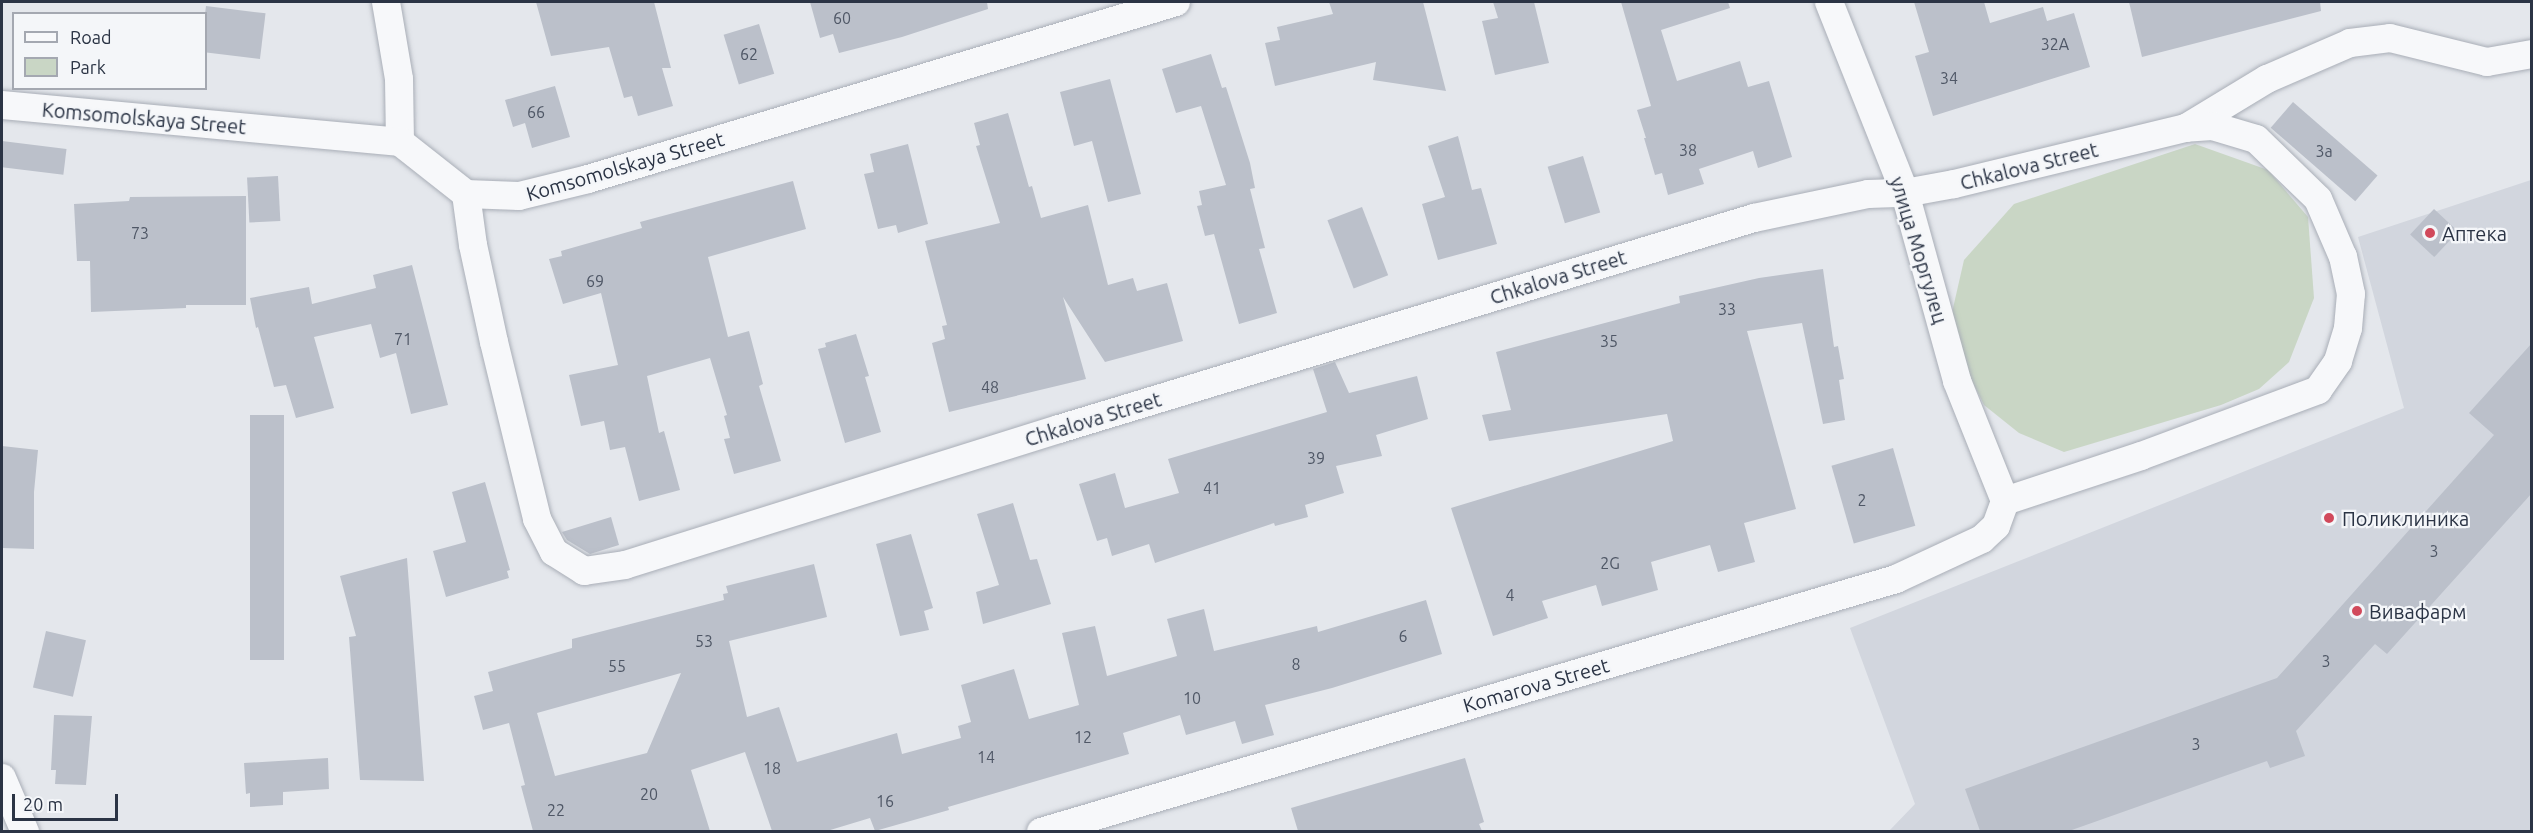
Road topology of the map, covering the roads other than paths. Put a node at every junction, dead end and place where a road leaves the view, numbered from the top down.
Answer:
1 (386, 2) edge
2 (1176, 2) edge
3 (1829, 2) edge
4 (2532, 54) edge
5 (2, 105) edge
6 (2186, 128) junction
7 (400, 142) junction
8 (1905, 193) junction
9 (466, 194) junction
10 (2006, 501) junction
11 (2, 778) edge
12 (25, 831) edge
13 (1041, 831) edge

1 - 7 street
2 - 9 street, Komsomolskaya Street
3 - 8 street, улица Моргулец
4 - 6 street, Chkalova Street
5 - 7 street, Komsomolskaya Street
6 - 8 street, Chkalova Street
6 - 10 street
7 - 9 street
8 - 9 street, Chkalova Street
8 - 10 street, улица Моргулец
10 - 13 street, Komarova Street
11 - 12 street

